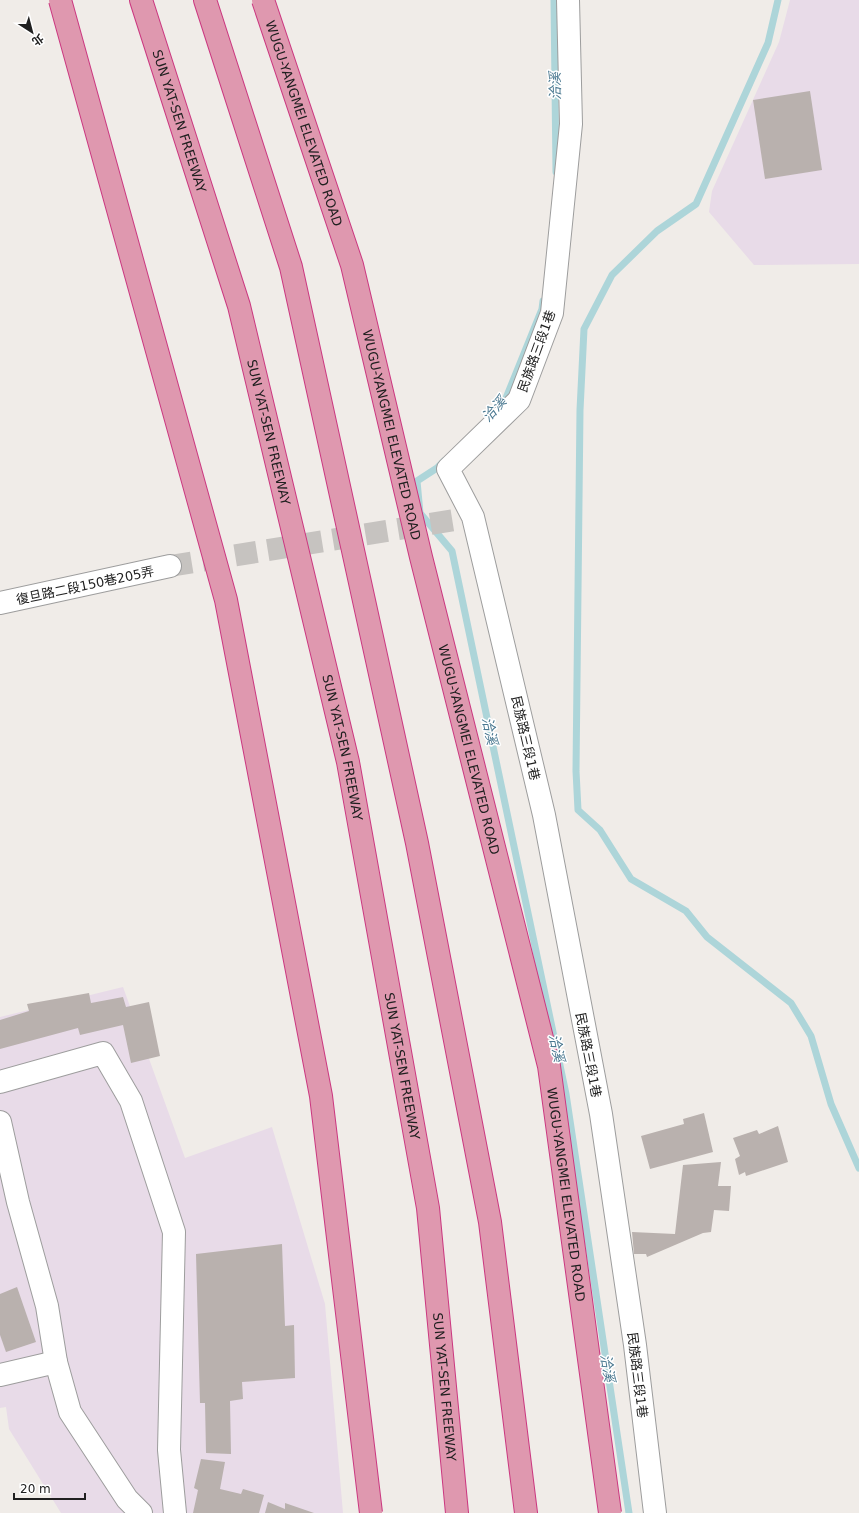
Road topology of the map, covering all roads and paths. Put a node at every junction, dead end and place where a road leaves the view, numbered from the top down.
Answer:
1 (60, 0) edge
2 (141, 0) edge
3 (205, 0) edge
4 (263, 0) edge
5 (568, 0) edge
6 (170, 566) tunnel mouth
7 (0, 603) edge
8 (0, 1082) edge
9 (0, 1122) edge
10 (56, 1362) junction
11 (0, 1375) edge
12 (141, 1513) edge
13 (175, 1513) edge
14 (371, 1513) edge
15 (457, 1513) edge
16 (526, 1513) edge
17 (610, 1513) edge
18 (655, 1513) edge

1 - 14 highway, bridge
2 - 15 highway, SUN YAT-SEN FREEWAY
3 - 16 highway
4 - 17 highway, WUGU-YANGMEI ELEVATED ROAD, bridge
5 - 18 lane, 民族路三段1巷
6 - 7 lane, 復旦路二段150巷205弄
8 - 13 lane
9 - 10 lane
10 - 11 lane
10 - 12 lane

